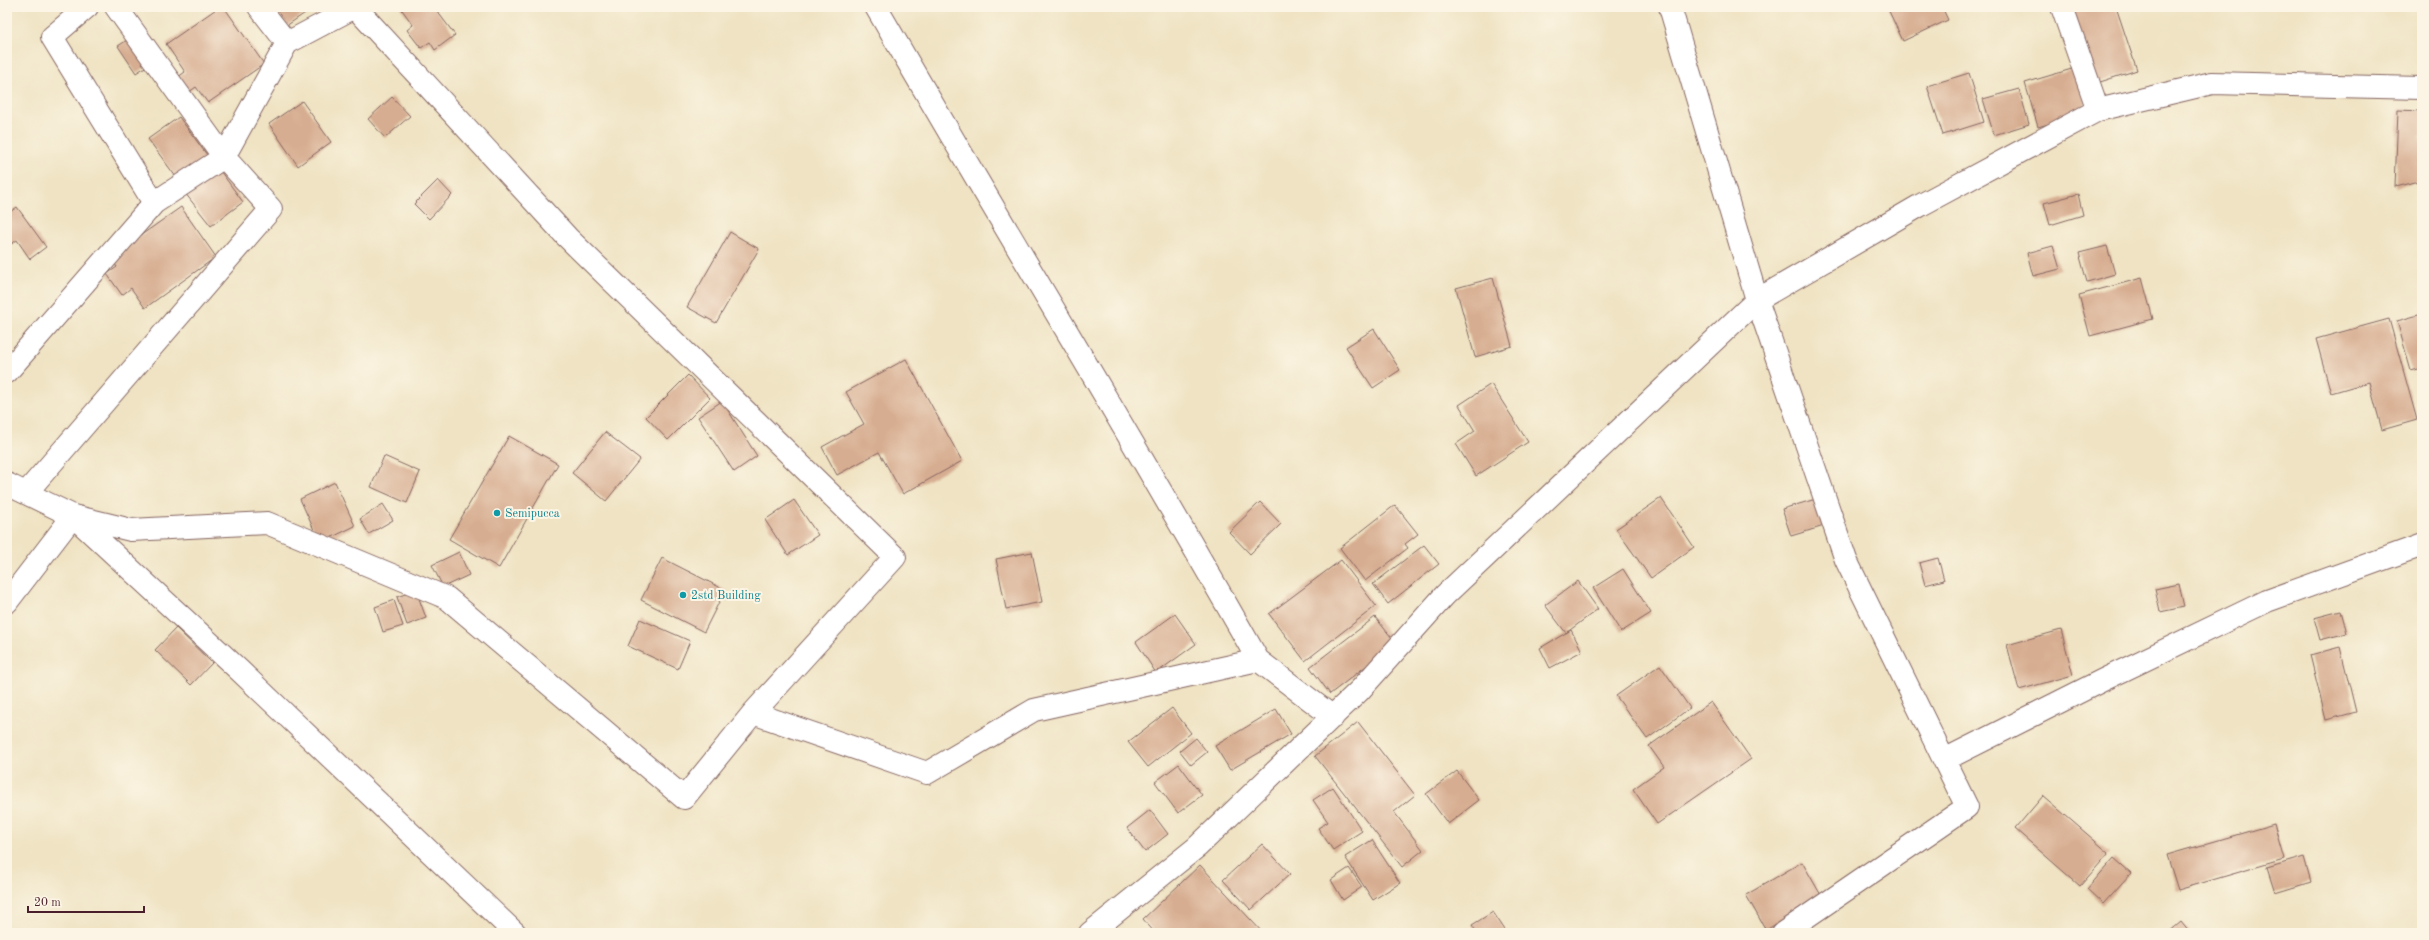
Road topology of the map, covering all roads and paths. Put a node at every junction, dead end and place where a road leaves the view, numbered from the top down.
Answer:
1 (87, 7) edge
2 (116, 7) edge
3 (259, 7) edge
4 (876, 7) edge
5 (1670, 7) edge
6 (2062, 7) edge
7 (287, 43) junction
8 (2422, 88) edge
9 (2098, 110) junction
10 (224, 157) junction
11 (154, 203) junction
12 (1757, 300) junction
13 (7, 372) edge
14 (16, 489) edge
15 (73, 516) junction
16 (2422, 545) edge
17 (7, 602) edge
18 (1258, 660) junction
19 (753, 713) junction
20 (1333, 717) junction
21 (1944, 760) junction
22 (515, 933) edge
23 (1090, 933) edge
24 (1783, 933) edge

1 - 11 street
2 - 10 street
3 - 7 street
4 - 18 street
5 - 12 street
6 - 9 street
7 - 10 street
7 - 19 street
8 - 9 street
9 - 12 street
10 - 11 street
10 - 14 street
11 - 13 street
12 - 20 street
12 - 21 street
14 - 15 street
15 - 17 street
15 - 19 street
15 - 22 street
16 - 21 street
18 - 19 street
18 - 20 street
20 - 23 street
21 - 24 street

